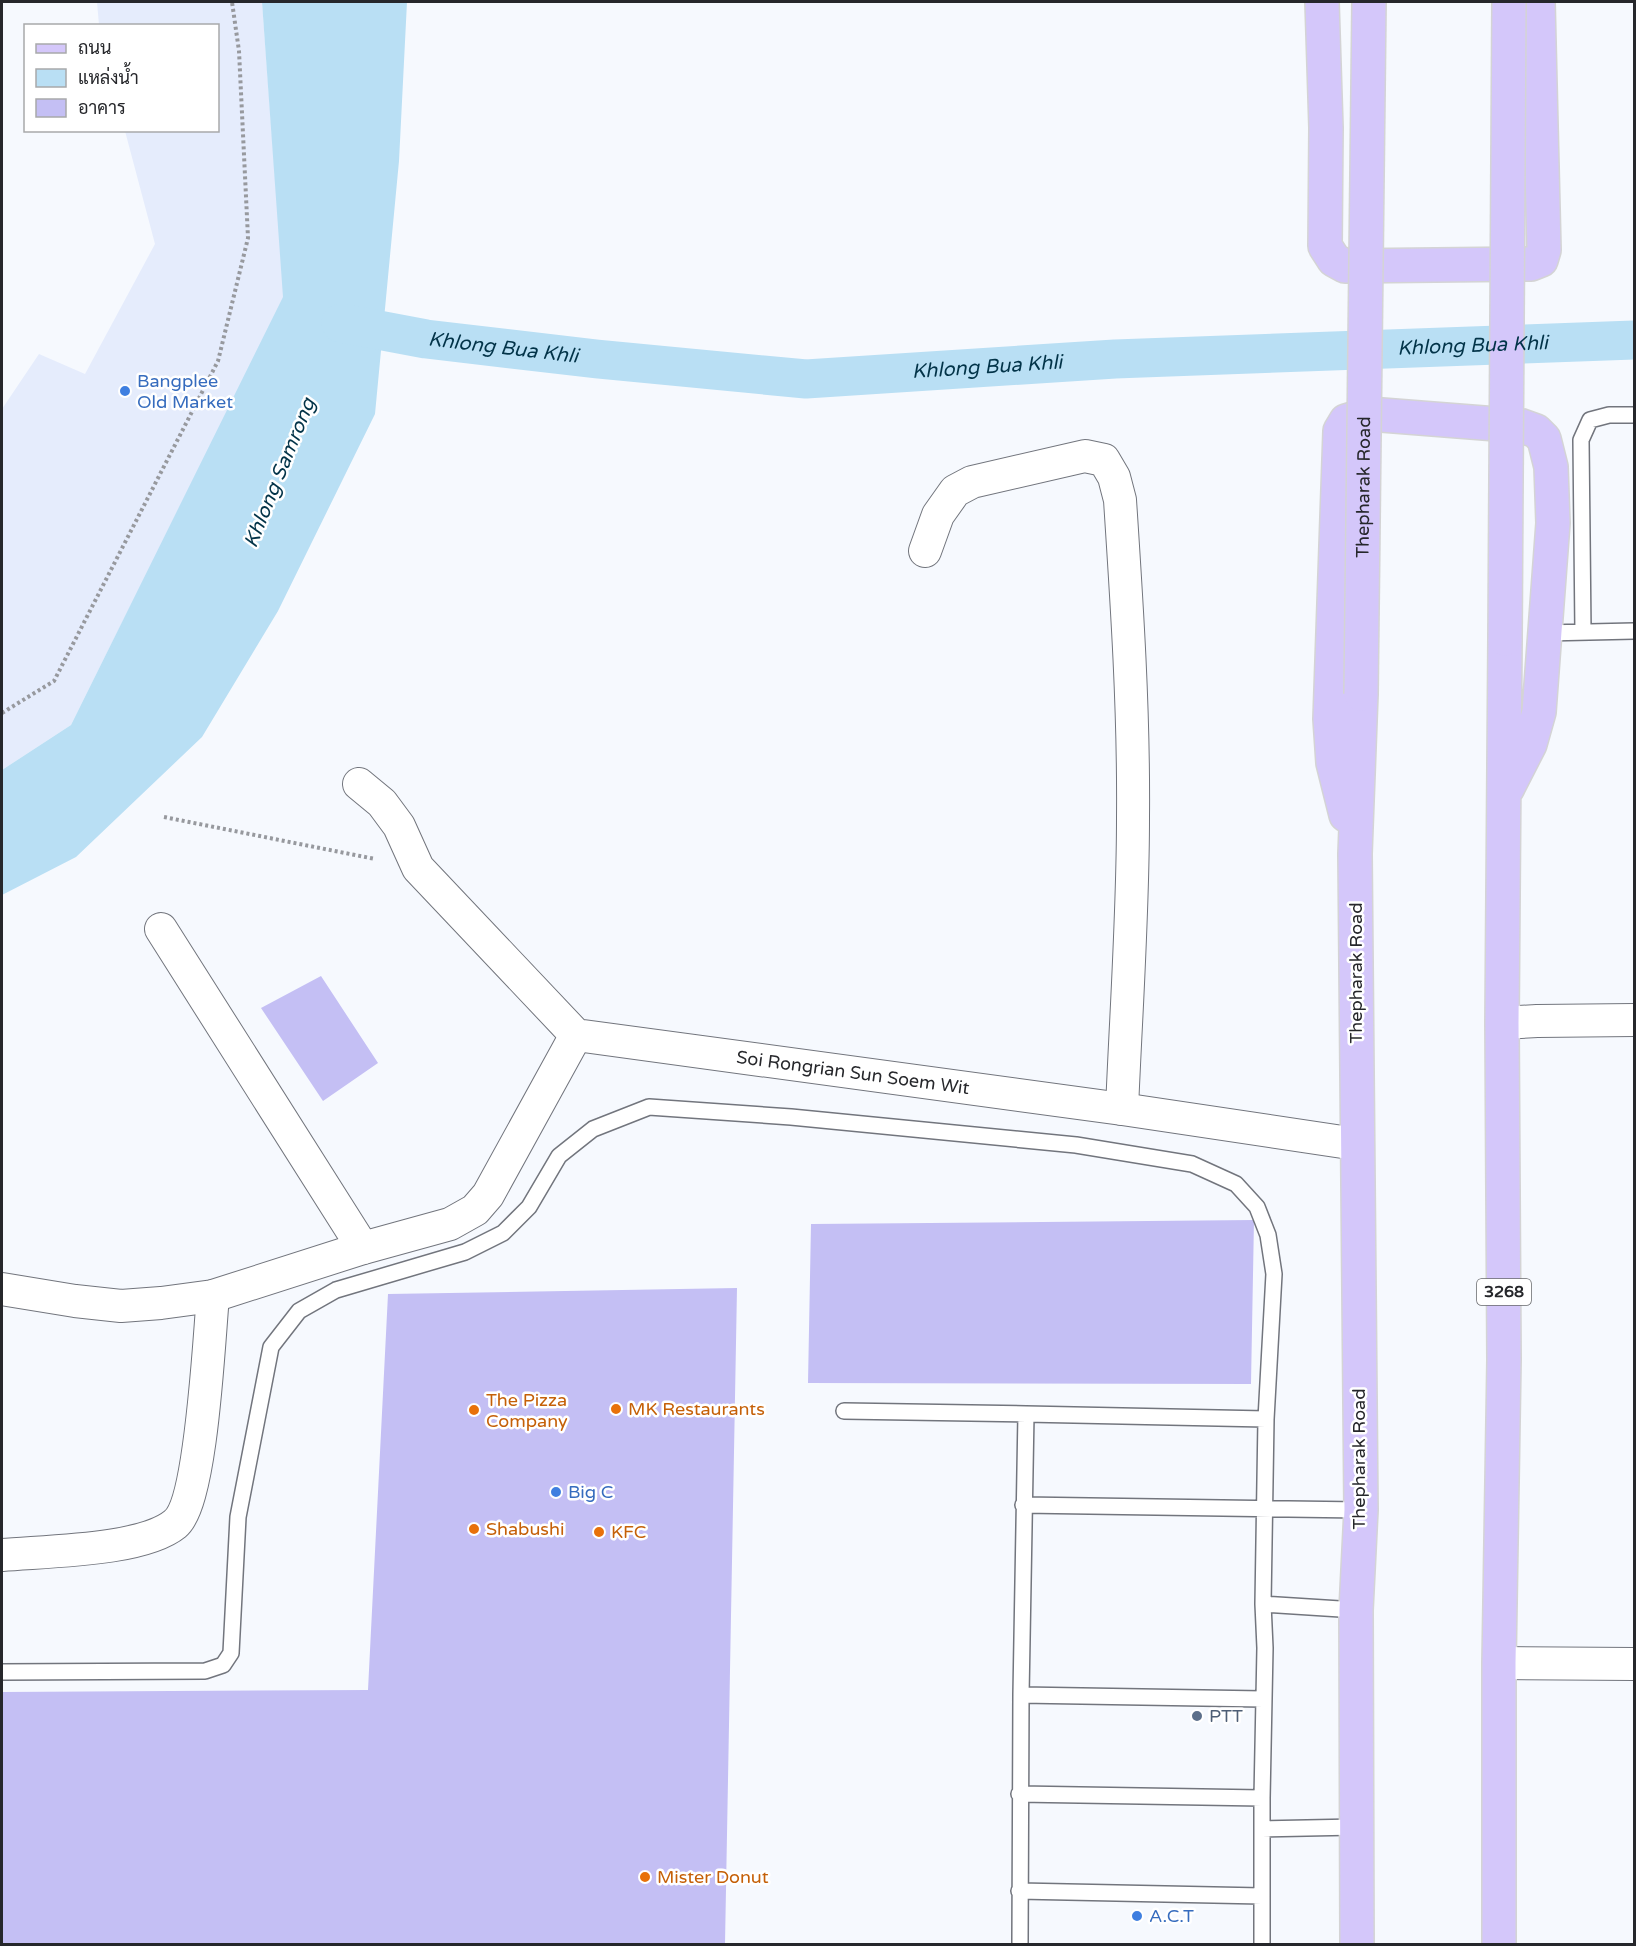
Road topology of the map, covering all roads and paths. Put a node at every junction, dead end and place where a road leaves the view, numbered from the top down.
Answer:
1 (232, 2) edge
2 (1322, 2) edge
3 (1369, 2) edge
4 (1509, 2) edge
5 (1538, 2) edge
6 (1635, 415) edge
7 (924, 551) dead end
8 (1635, 630) edge
9 (1583, 632) junction
10 (1545, 633) junction
11 (2, 713) edge
12 (359, 784) dead end
13 (1504, 794) junction
14 (164, 817) dead end
15 (1355, 854) junction
16 (418, 868) junction
17 (161, 929) dead end
18 (1635, 1020) edge
19 (1502, 1023) junction
20 (576, 1035) junction
21 (1122, 1109) junction
22 (1356, 1144) junction
23 (363, 1248) junction
24 (2, 1289) edge
25 (213, 1296) junction
26 (844, 1411) dead end
27 (1026, 1414) junction
28 (1266, 1419) junction
29 (1023, 1505) junction
30 (1264, 1508) junction
31 (1361, 1510) junction
32 (2, 1555) edge
33 (1263, 1604) junction
34 (1356, 1610) junction
35 (1499, 1663) junction
36 (1635, 1664) edge
37 (2, 1672) edge
38 (1021, 1695) junction
39 (1263, 1699) junction
40 (1019, 1794) junction
41 (1262, 1798) junction
42 (1356, 1827) junction
43 (1262, 1829) junction
44 (1019, 1891) junction
45 (1262, 1896) junction
46 (1020, 1944) edge
47 (1262, 1944) edge
48 (1357, 1944) edge
49 (1499, 1944) edge

1 - 11 path
2 - 5 main road
3 - 15 main road, Thepharak Road, bridge
4 - 13 main road, 3268, bridge
6 - 9 lane
7 - 21 street
8 - 9 lane
9 - 10 lane
10 - 13 main road
10 - 15 main road
12 - 16 street
13 - 19 main road, 3268
14 - 16 path
15 - 22 main road, Thepharak Road
16 - 20 street
17 - 23 street
18 - 19 street
19 - 35 main road, 3268
20 - 21 street, Soi Rongrian Sun Soem Wit
20 - 23 street
21 - 22 street, Soi Rongrian Sun Soem Wit
22 - 31 main road, Thepharak Road
23 - 25 street
24 - 25 street
25 - 32 street
26 - 27 lane
27 - 28 lane
27 - 29 lane
28 - 30 lane
28 - 37 lane
29 - 30 lane
29 - 38 lane
30 - 31 lane
30 - 33 lane
31 - 34 main road, Thepharak Road
33 - 34 lane
33 - 39 lane
34 - 42 main road, Thepharak Road
35 - 36 street
35 - 49 main road, 3268
38 - 39 lane
38 - 40 lane
39 - 41 lane
40 - 41 lane
40 - 44 lane
41 - 43 lane
42 - 43 lane
42 - 48 main road, Thepharak Road
43 - 45 lane
44 - 45 lane
44 - 46 lane
45 - 47 lane

